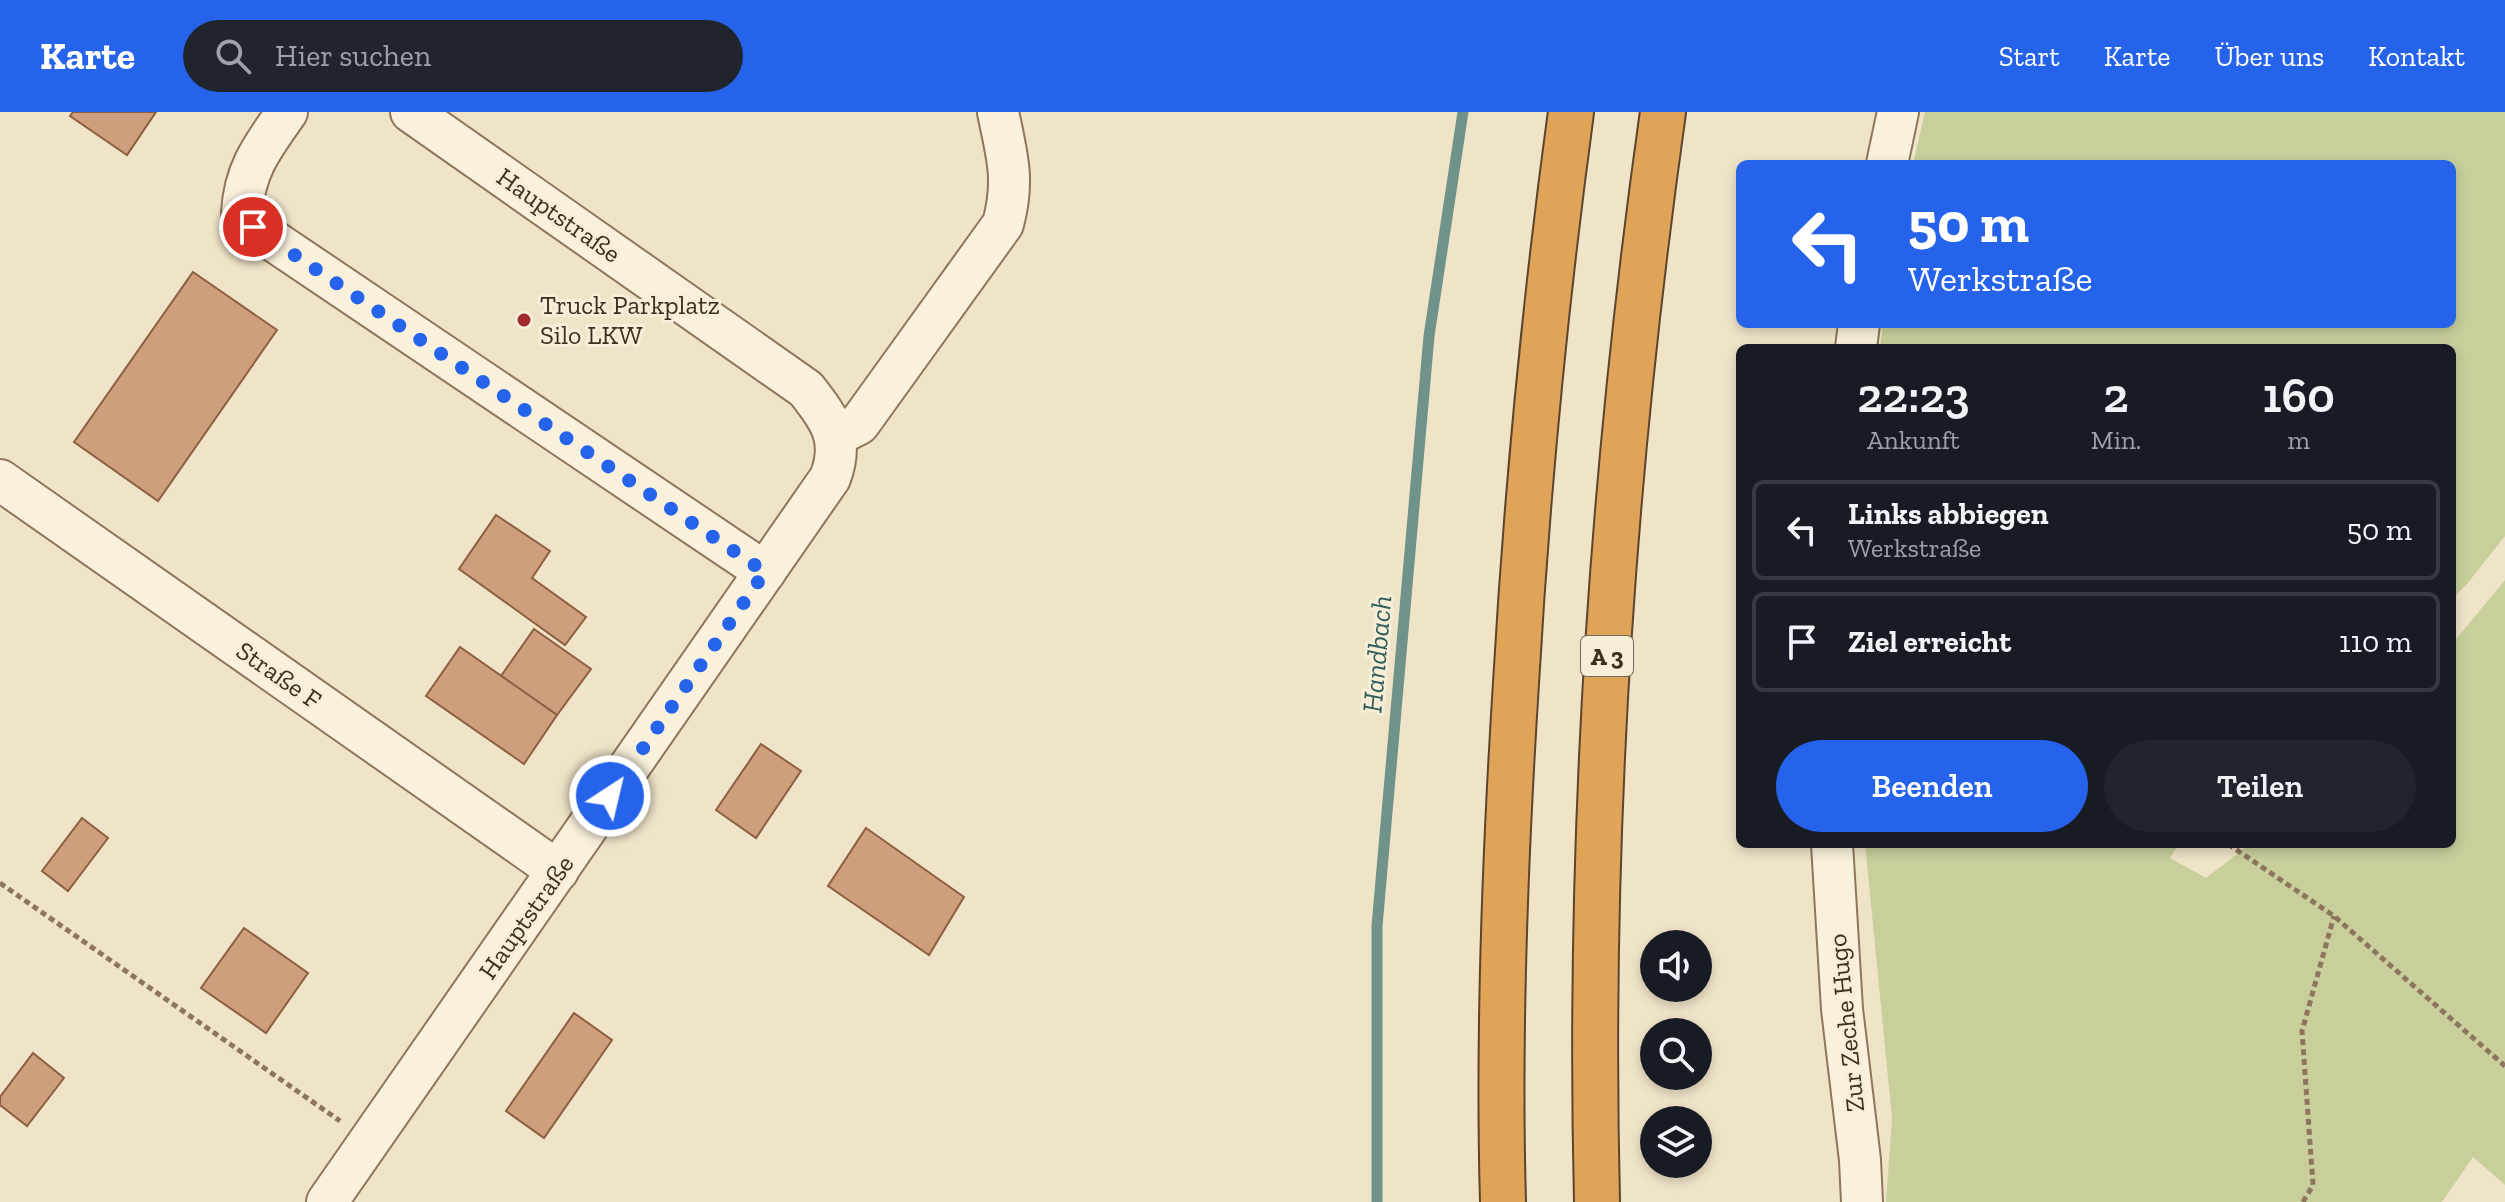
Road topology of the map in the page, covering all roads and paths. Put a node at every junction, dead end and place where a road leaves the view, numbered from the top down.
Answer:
1 (287, 112) edge
2 (411, 112) edge
3 (998, 112) edge
4 (1571, 112) edge
5 (1663, 112) edge
6 (1898, 112) edge
7 (1888, 160) edge
8 (835, 436) junction
9 (0, 480) edge
10 (765, 572) junction
11 (1832, 848) edge
12 (2234, 848) edge
13 (558, 871) junction
14 (0, 883) edge
15 (2334, 916) junction
16 (2505, 1066) edge
17 (369, 1142) junction
18 (327, 1202) edge
19 (1503, 1202) edge
20 (1597, 1202) edge
21 (1862, 1202) edge
22 (2303, 1202) edge

1 - 10 street
2 - 8 street, Hauptstraße
3 - 8 street
4 - 19 highway
5 - 20 highway, A 3
6 - 7 street
8 - 10 street, Hauptstraße
9 - 13 street, Straße F
10 - 13 street, Hauptstraße
11 - 21 street, Zur Zeche Hugo
12 - 15 path
13 - 17 street, Hauptstraße
14 - 17 path
15 - 16 path
15 - 22 path
17 - 18 street, Hauptstraße

